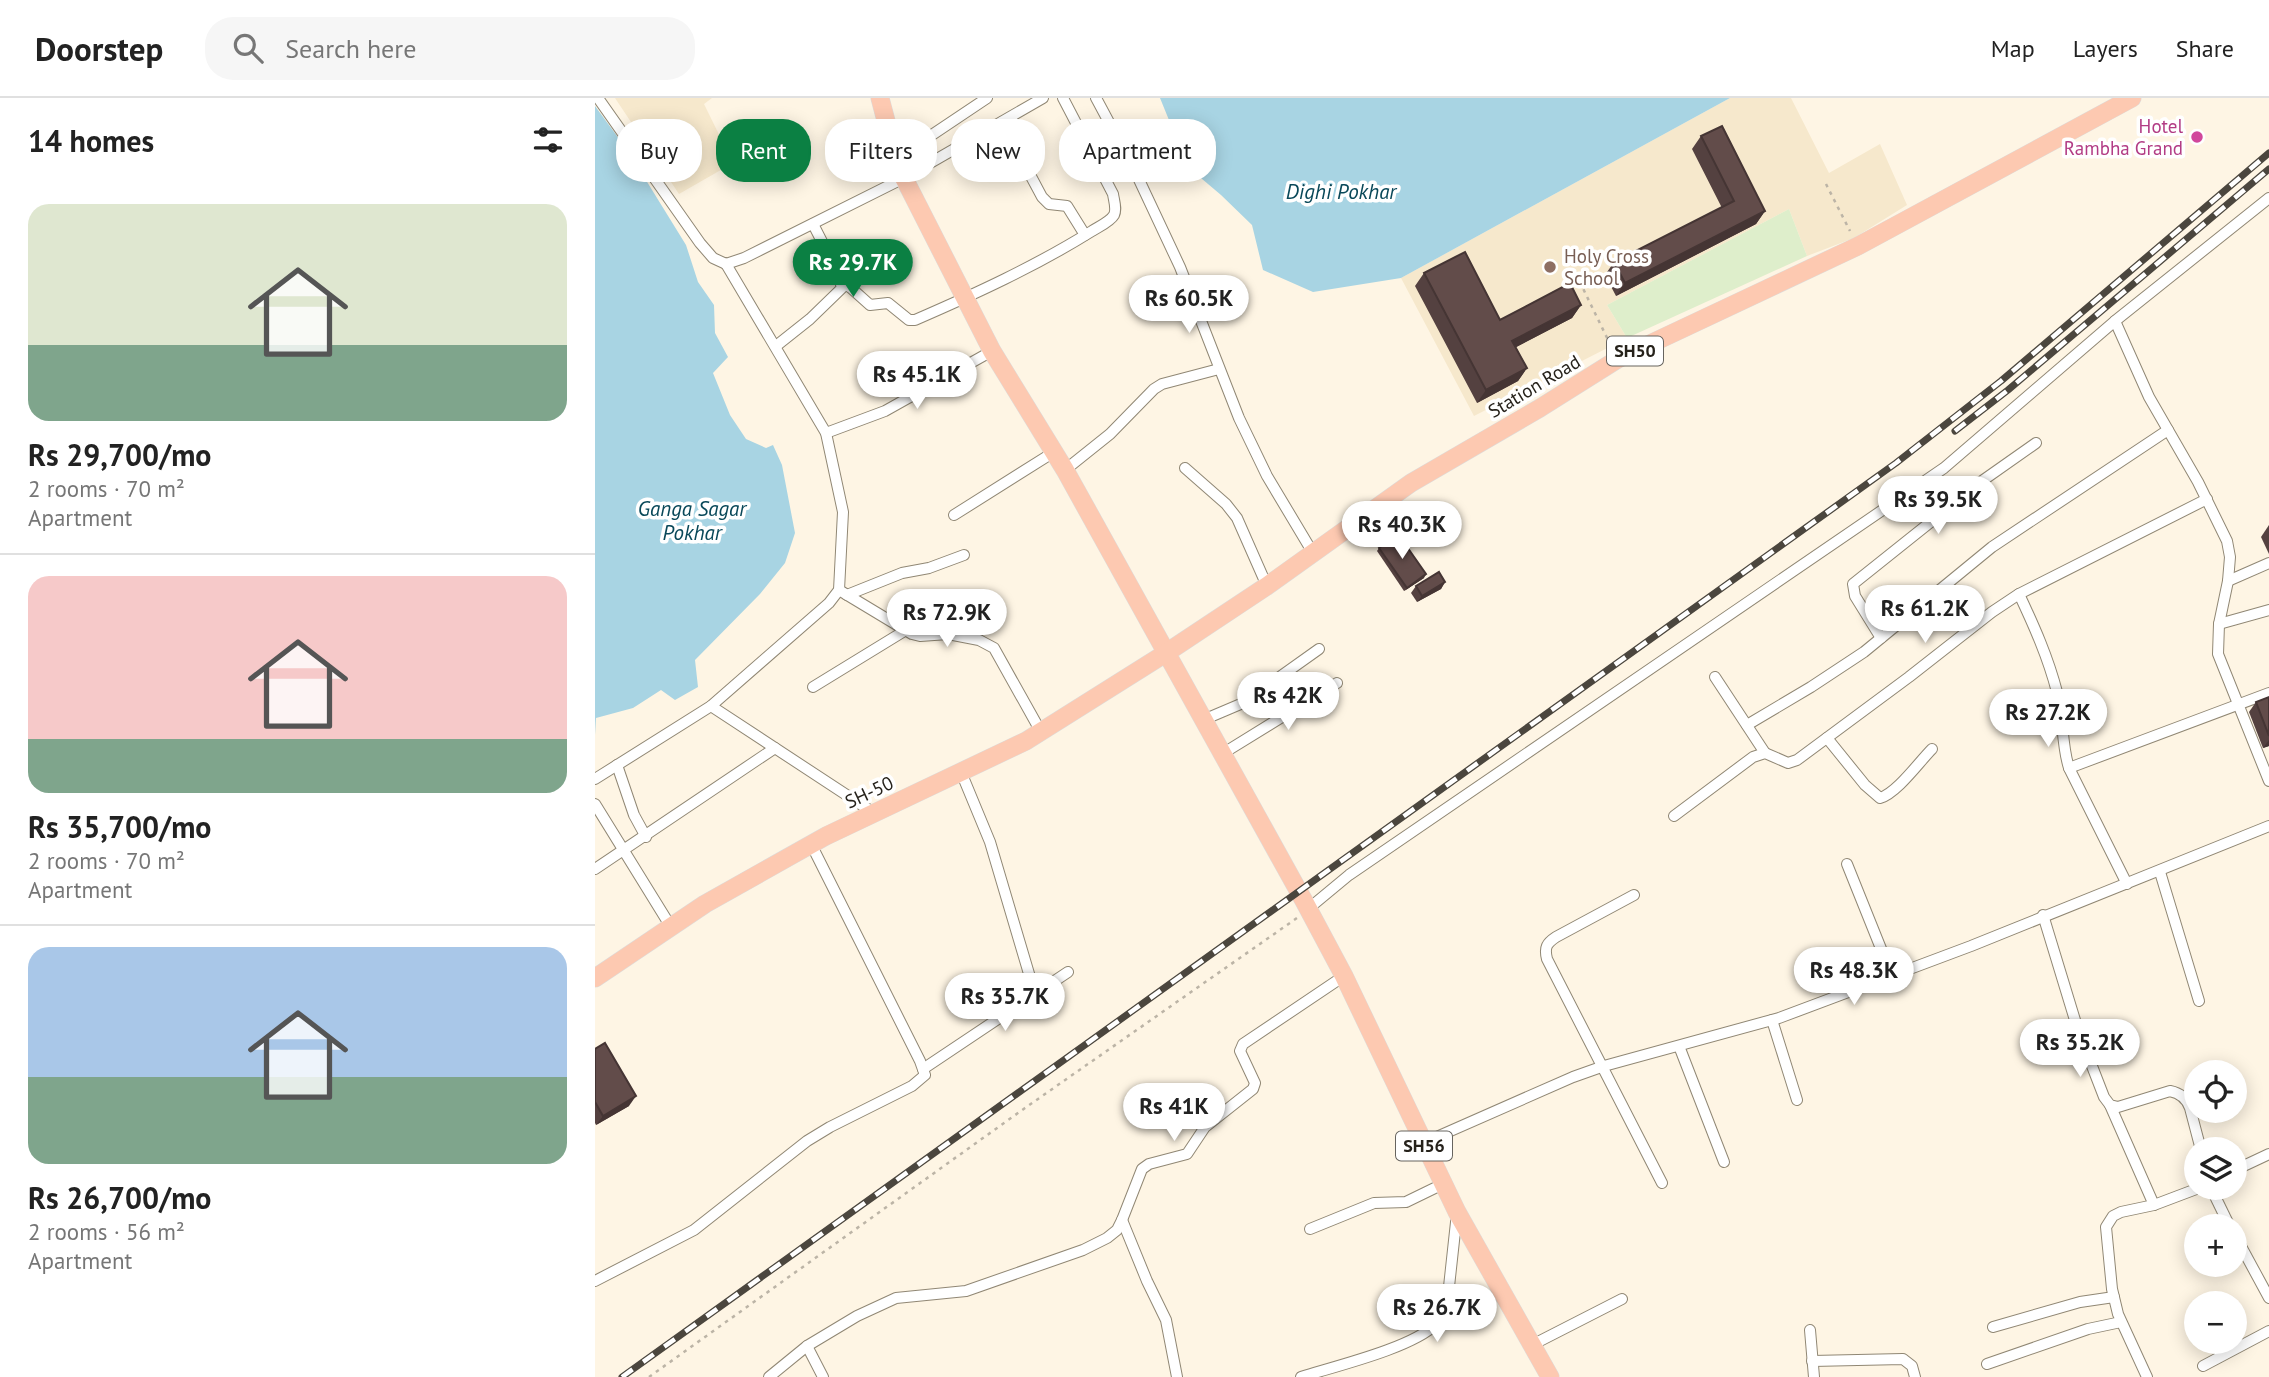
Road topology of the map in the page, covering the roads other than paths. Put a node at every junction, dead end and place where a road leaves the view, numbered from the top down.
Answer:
1 (598, 98) edge
2 (880, 98) edge
3 (987, 98) edge
4 (1042, 98) edge
5 (1063, 98) edge
6 (1096, 98) edge
7 (2132, 98) edge
8 (886, 119) edge
9 (1005, 119) edge
10 (937, 132) edge
11 (896, 182) edge
12 (906, 182) edge
13 (1034, 182) edge
14 (2269, 198) edge
15 (813, 224) junction
16 (1085, 235) junction
17 (726, 264) junction
18 (842, 282) junction
19 (965, 298) junction
20 (2115, 321) junction
21 (776, 346) junction
22 (992, 351) junction
23 (1219, 369) junction
24 (2168, 430) junction
25 (825, 433) junction
26 (2036, 443) dead end
27 (1054, 452) junction
28 (1185, 468) dead end
29 (1065, 470) junction
30 (2207, 499) junction
31 (954, 514) dead end
32 (1313, 553) junction
33 (964, 555) dead end
34 (2269, 563) edge
35 (2228, 581) junction
36 (1267, 586) junction
37 (843, 593) junction
38 (2019, 594) junction
39 (2269, 610) edge
40 (2219, 624) junction
41 (906, 630) junction
42 (1881, 638) junction
43 (1319, 649) dead end
44 (1167, 653) junction
45 (1715, 677) dead end
46 (1337, 683) dead end
47 (813, 687) dead end
48 (2269, 693) edge
49 (2239, 705) junction
50 (711, 706) junction
51 (1203, 720) junction
52 (1747, 724) junction
53 (1041, 732) junction
54 (1827, 738) junction
55 (775, 748) junction
56 (1932, 749) dead end
57 (1765, 753) junction
58 (1221, 754) junction
59 (617, 765) junction
60 (2069, 768) junction
61 (961, 772) junction
62 (595, 779) edge
63 (2269, 781) edge
64 (595, 804) edge
65 (874, 813) junction
66 (1674, 816) dead end
67 (2269, 826) edge
68 (646, 837) junction
69 (811, 844) junction
70 (624, 851) junction
71 (1847, 864) dead end
72 (595, 869) edge
73 (2160, 872) junction
74 (2127, 884) junction
75 (1634, 895) dead end
76 (1308, 909) junction
77 (2043, 915) junction
78 (671, 927) junction
79 (1068, 972) dead end
80 (1343, 976) junction
81 (1892, 976) junction
82 (595, 978) edge
83 (1035, 994) junction
84 (2199, 1001) dead end
85 (1772, 1020) junction
86 (1679, 1045) junction
87 (1604, 1066) junction
88 (923, 1069) junction
89 (1797, 1100) dead end
90 (2110, 1105) junction
91 (2198, 1137) edge
92 (1423, 1143) junction
93 (2269, 1154) edge
94 (1724, 1162) dead end
95 (2247, 1164) edge
96 (1662, 1183) dead end
97 (1443, 1184) junction
98 (2184, 1194) edge
99 (2154, 1205) junction
100 (1457, 1212) junction
101 (1122, 1220) junction
102 (1310, 1229) dead end
103 (2247, 1257) edge
104 (595, 1281) edge
105 (2114, 1297) junction
106 (1622, 1298) dead end
107 (2269, 1298) edge
108 (2121, 1322) junction
109 (1993, 1327) dead end
110 (1810, 1330) dead end
111 (2269, 1331) edge
112 (1532, 1345) junction
113 (807, 1346) junction
114 (1812, 1361) junction
115 (1987, 1364) dead end
116 (2203, 1366) dead end
117 (769, 1377) edge
118 (824, 1377) edge
119 (1177, 1377) edge
120 (1301, 1377) edge
121 (1550, 1377) edge
122 (1814, 1377) edge
123 (1915, 1377) edge
124 (2147, 1377) edge

1 - 17 street
2 - 8 main road
3 - 10 street
4 - 9 street
5 - 16 street
6 - 23 street
7 - 32 main road, Station Road / SH50
11 - 15 street
12 - 19 main road
13 - 16 street
14 - 20 street
15 - 17 street
15 - 18 street
16 - 19 street
17 - 21 street
18 - 19 street
18 - 21 street
19 - 22 main road
20 - 24 street
20 - 76 street
21 - 25 street
22 - 25 street
22 - 27 main road
23 - 29 street
23 - 32 street
24 - 30 street
24 - 42 street
25 - 37 street
26 - 42 street
27 - 29 main road
27 - 31 street
28 - 36 street
29 - 44 main road
30 - 35 street
30 - 38 street
32 - 36 main road, Station Road / SH50
33 - 37 street
34 - 35 street
35 - 40 street
36 - 44 main road, Station Road / SH50
37 - 41 street
37 - 50 street
38 - 54 street
38 - 60 street
39 - 40 street
40 - 49 street
41 - 47 street
41 - 53 street
42 - 52 street
43 - 51 street
44 - 51 main road, SH56
44 - 53 main road, SH-50
45 - 52 street
46 - 58 street
48 - 49 street
49 - 60 street
49 - 63 street
50 - 55 street
50 - 59 street
51 - 58 main road, SH56
52 - 57 street
53 - 61 main road, SH-50
54 - 56 street
54 - 57 street
55 - 65 street
55 - 68 street
57 - 66 street
58 - 76 main road, SH56
59 - 62 street
59 - 68 street
60 - 74 street
61 - 65 main road, SH-50
61 - 83 street
64 - 70 street
65 - 69 main road, SH-50
67 - 73 street
68 - 70 street
69 - 78 main road, SH-50
69 - 88 street
70 - 72 street
70 - 78 street
71 - 81 street
73 - 74 street
73 - 84 street
74 - 77 street
75 - 87 street
76 - 80 main road, SH56
77 - 81 street
77 - 90 street
78 - 82 main road, SH-50
79 - 83 street
80 - 92 main road, SH56
80 - 101 street
81 - 85 street
83 - 88 street
85 - 86 street
85 - 89 street
86 - 87 street
86 - 94 street
87 - 92 street
87 - 96 street
88 - 104 street
90 - 91 street
90 - 99 street
92 - 97 main road, SH56
93 - 95 street
97 - 100 main road, SH56
97 - 102 street
98 - 99 street
99 - 105 street
100 - 112 main road, SH56
100 - 120 street
101 - 113 street
101 - 119 street
103 - 107 street
105 - 108 street
105 - 109 street
106 - 112 street
108 - 115 street
108 - 124 street
110 - 114 street
111 - 116 street
112 - 121 main road, SH56
113 - 117 street
113 - 118 street
114 - 122 street
114 - 123 street

